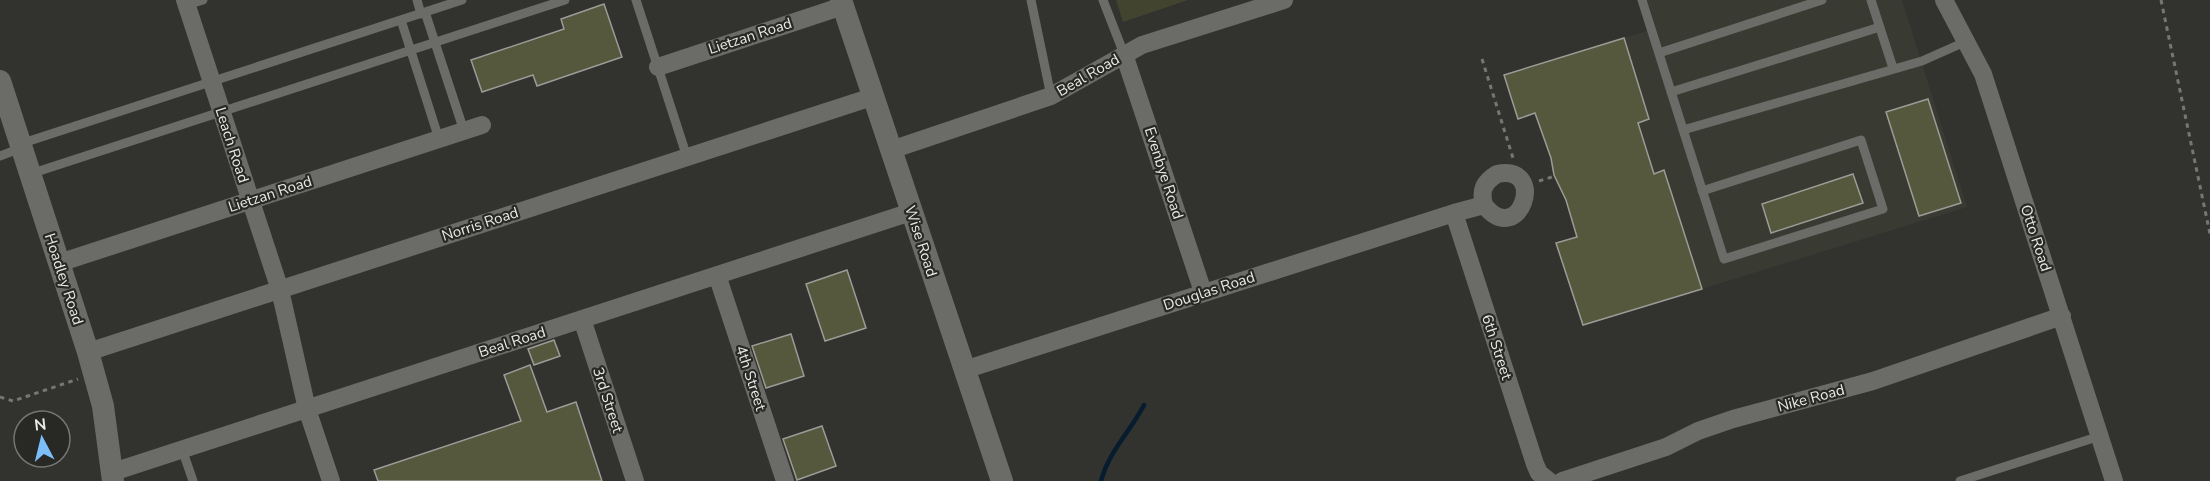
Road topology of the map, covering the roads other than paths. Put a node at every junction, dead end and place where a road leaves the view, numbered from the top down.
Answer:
1 (417, 0) edge
2 (462, 0) edge
3 (565, 0) edge
4 (636, 0) edge
5 (1031, 0) edge
6 (1103, 0) edge
7 (1284, 0) edge
8 (1642, 0) edge
9 (1822, 0) edge
10 (1871, 0) edge
11 (1944, 0) edge
12 (192, 2) edge
13 (842, 3) edge
14 (423, 13) junction
15 (400, 20) junction
16 (1880, 27) junction
17 (1967, 41) junction
18 (435, 42) junction
19 (410, 50) junction
20 (1659, 53) junction
21 (1124, 54) junction
22 (658, 67) junction
23 (1893, 68) junction
24 (0, 81) edge
25 (212, 82) junction
26 (1671, 92) junction
27 (1051, 96) junction
28 (872, 97) junction
29 (222, 112) junction
30 (482, 125) dead end
31 (1683, 130) junction
32 (464, 131) junction
33 (439, 139) junction
34 (14, 150) edge
35 (891, 150) junction
36 (687, 157) junction
37 (30, 174) junction
38 (1702, 190) junction
39 (250, 200) junction
40 (1484, 205) dead end
41 (911, 212) junction
42 (1454, 213) junction
43 (59, 263) junction
44 (717, 275) junction
45 (280, 290) junction
46 (1203, 292) junction
47 (2062, 316) junction
48 (582, 319) junction
49 (88, 352) junction
50 (964, 370) junction
51 (307, 408) junction
52 (2100, 436) junction
53 (182, 449) junction
54 (113, 476) edge
55 (1551, 480) edge
56 (193, 481) edge
57 (331, 481) edge
58 (635, 481) edge
59 (785, 481) edge
60 (1002, 481) edge
61 (1960, 481) edge
62 (2114, 481) edge

1 - 14 lane
2 - 14 lane
3 - 18 lane
4 - 22 lane
5 - 27 lane
6 - 21 lane
7 - 21 street, Beal Road
8 - 20 lane
9 - 20 lane
10 - 16 lane
11 - 17 street, Otto Road
12 - 25 street, Leach Road
13 - 22 street, Lietzan Road
13 - 28 street, Wise Road
14 - 15 lane
14 - 18 lane
15 - 19 lane
15 - 25 lane
16 - 23 lane
16 - 26 lane
17 - 23 lane
17 - 47 street, Otto Road
18 - 19 lane
18 - 32 lane
19 - 29 lane
19 - 33 lane
20 - 26 lane
21 - 27 street, Beal Road
21 - 46 street, Evenbye Road
22 - 36 lane
23 - 31 lane
24 - 34 street, Hoadley Road
25 - 29 street, Leach Road
25 - 34 lane
26 - 31 lane
27 - 35 street, Beal Road
28 - 35 street, Wise Road
28 - 36 street, Norris Road
29 - 37 lane
29 - 39 street, Leach Road
30 - 32 street, Lietzan Road
31 - 38 lane
32 - 33 street, Lietzan Road
33 - 39 street, Lietzan Road
34 - 37 street, Hoadley Road
35 - 41 street, Wise Road
36 - 45 street, Norris Road
37 - 43 street, Hoadley Road
38 - 38 lane
39 - 43 street, Lietzan Road
39 - 45 street, Leach Road
40 - 42 street, Douglas Road
41 - 44 street, Beal Road
41 - 50 street, Wise Road
42 - 46 street, Douglas Road
42 - 55 street, 6th Street
43 - 49 street, Hoadley Road
44 - 48 street, Beal Road
44 - 59 street, 4th Street
45 - 49 street, Norris Road
45 - 51 street, Leach Road
46 - 50 street, Douglas Road
47 - 52 street, Otto Road
47 - 55 street, Nike Road
48 - 51 street, Beal Road
48 - 58 street, 3rd Street
49 - 54 street, Hoadley Road
50 - 60 street, Wise Road
51 - 53 street, Beal Road
51 - 57 street, Leach Road
52 - 61 lane
52 - 62 street, Otto Road
53 - 54 street, Beal Road
53 - 56 lane

